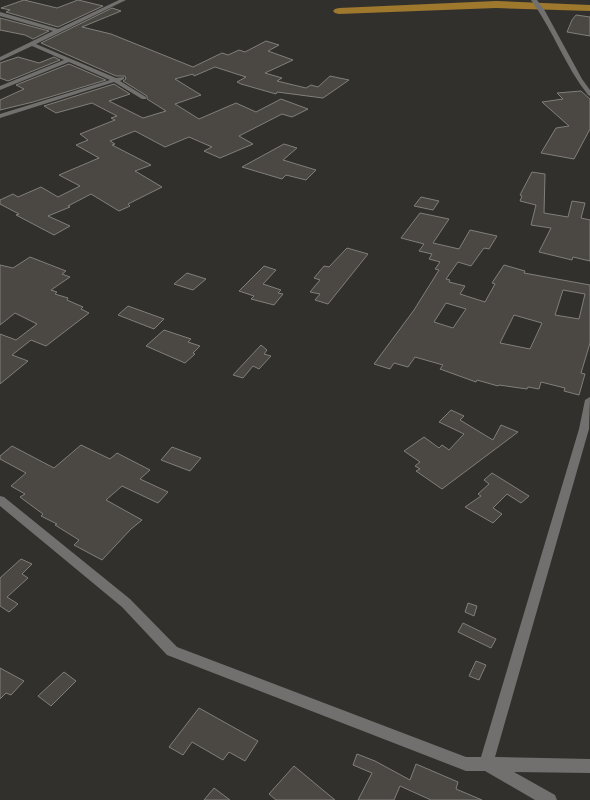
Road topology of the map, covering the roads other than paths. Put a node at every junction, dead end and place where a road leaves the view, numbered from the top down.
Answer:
1 (123, 0) edge
2 (536, 3) edge
3 (0, 14) edge
4 (58, 31) junction
5 (32, 44) junction
6 (0, 59) edge
7 (70, 60) junction
8 (122, 78) dead end
9 (115, 80) junction
10 (0, 88) edge
11 (590, 94) edge
12 (144, 98) dead end
13 (0, 116) edge
14 (590, 400) edge
15 (0, 500) edge
16 (486, 764) junction
17 (590, 766) edge
18 (550, 800) edge

1 - 4 street
2 - 11 street
3 - 4 street
4 - 5 street
5 - 6 street
5 - 7 street
7 - 9 street
7 - 10 street
8 - 9 street
9 - 12 street
9 - 13 street
14 - 16 street
15 - 16 street
16 - 17 street
16 - 18 street

